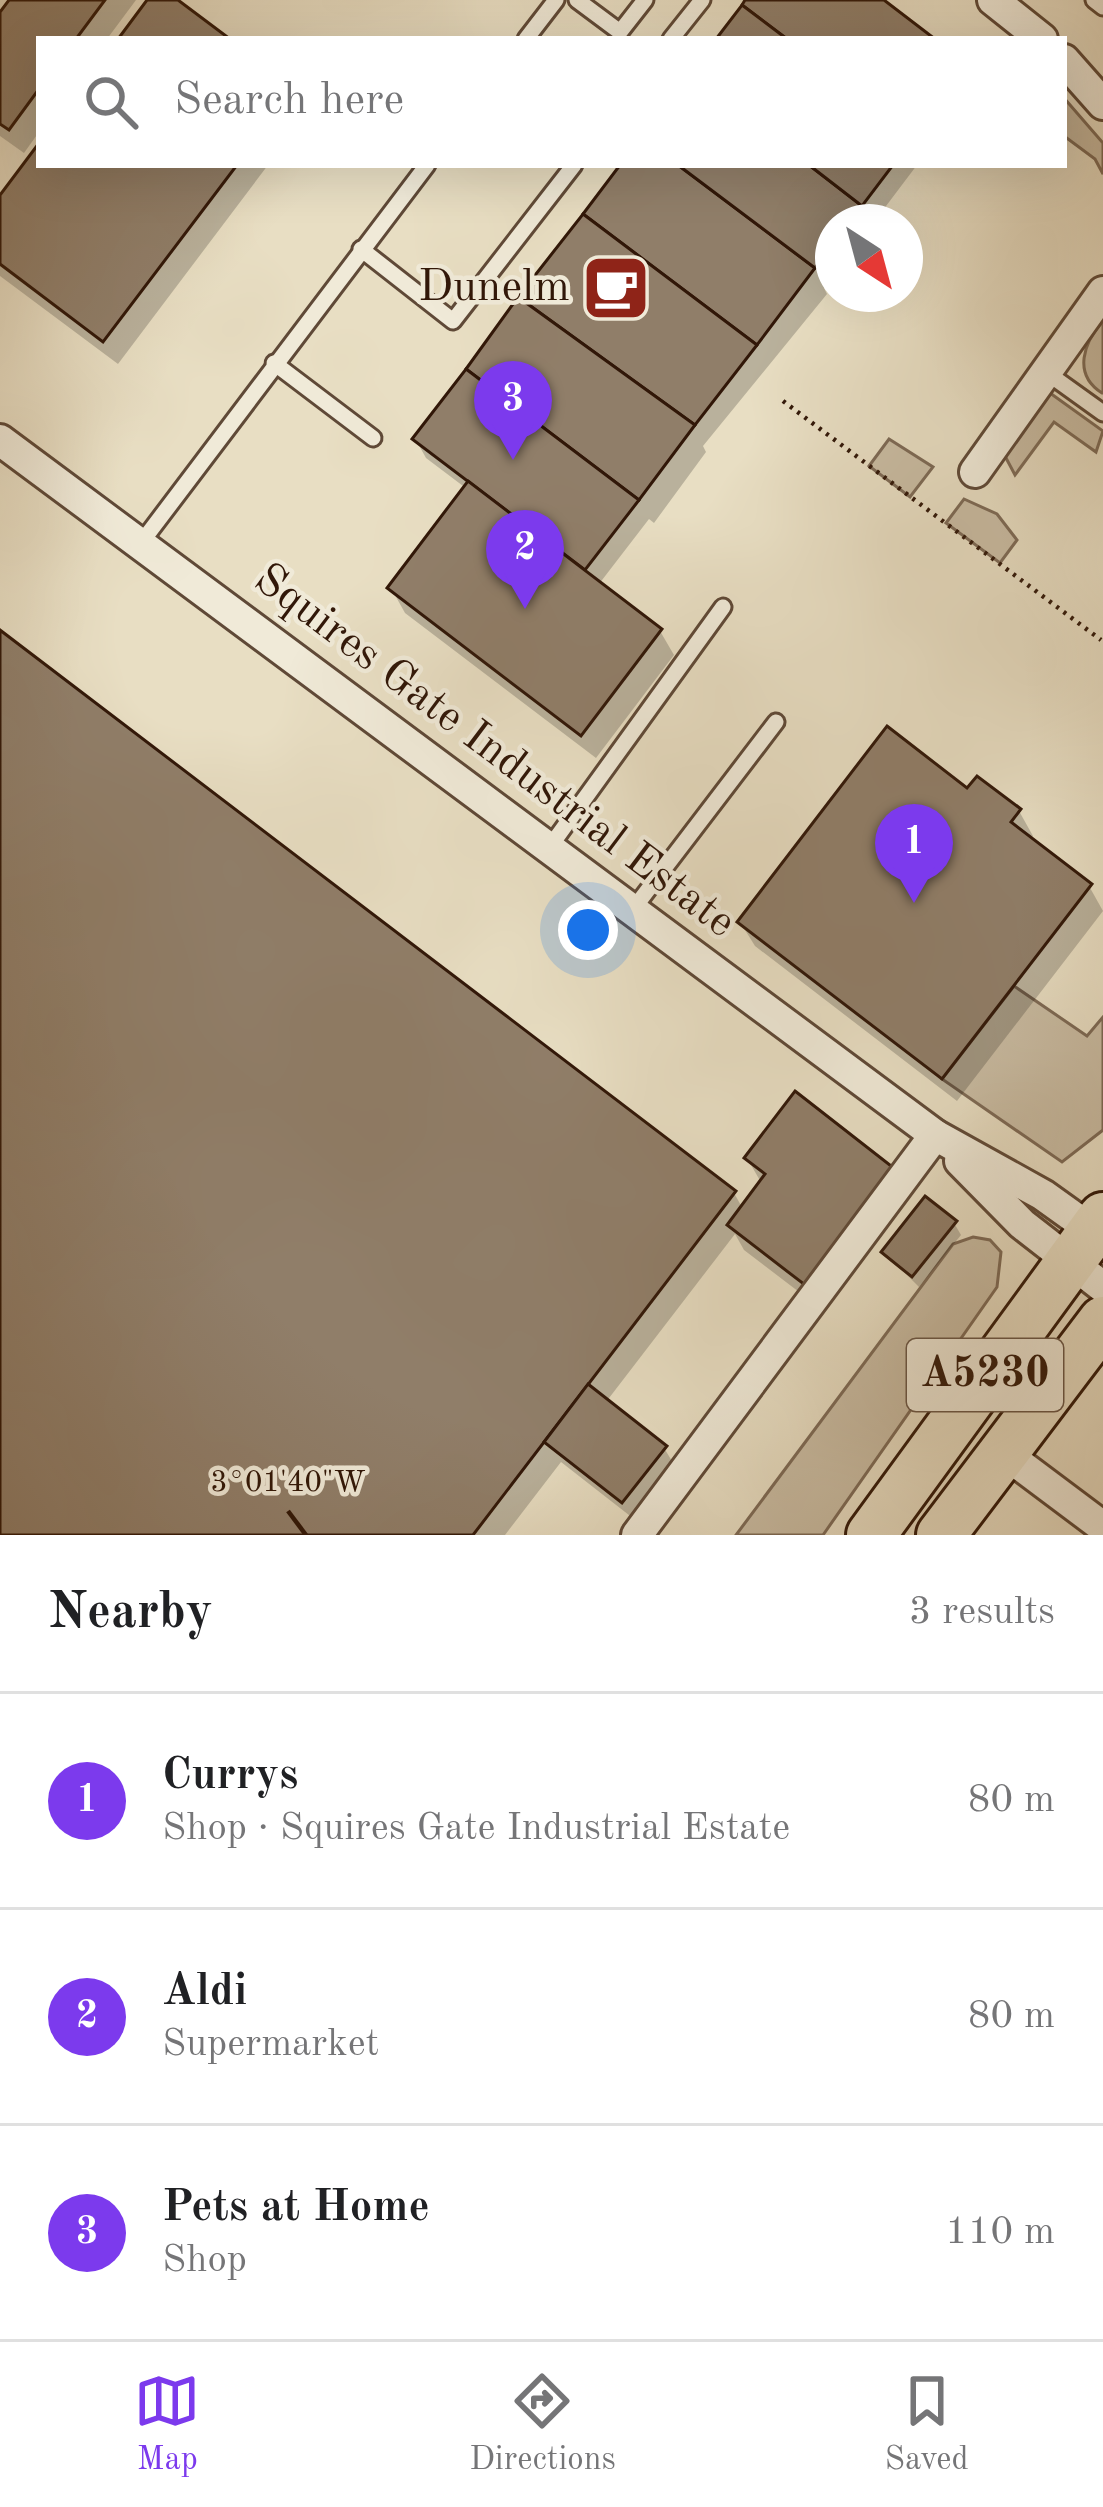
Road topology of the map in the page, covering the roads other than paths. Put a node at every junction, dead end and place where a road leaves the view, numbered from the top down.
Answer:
1 (556, 0) edge
2 (577, 0) edge
3 (645, 0) edge
4 (702, 0) edge
5 (993, 0) edge
6 (1094, 0) edge
7 (1103, 7) edge
8 (528, 36) edge
9 (673, 36) edge
10 (1038, 36) edge
11 (1082, 74) edge
12 (1103, 104) edge
13 (425, 168) edge
14 (572, 168) edge
15 (361, 249) junction
16 (1103, 292) edge
17 (274, 363) junction
18 (1046, 372) junction
19 (1103, 413) edge
20 (373, 438) dead end
21 (0, 440) edge
22 (975, 472) dead end
23 (141, 543) junction
24 (723, 608) dead end
25 (776, 722) dead end
26 (547, 850) junction
27 (631, 912) junction
28 (935, 1136) junction
29 (1094, 1247) edge
30 (1103, 1321) edge
31 (1003, 1452) junction
32 (1103, 1527) edge
33 (637, 1535) edge
34 (871, 1535) edge
35 (941, 1535) edge

1 - 8 lane
2 - 3 lane
4 - 9 lane
5 - 10 street
6 - 7 lane
11 - 12 street
13 - 15 lane
14 - 15 lane
15 - 17 lane
16 - 18 street
17 - 20 lane
17 - 23 lane
18 - 19 lane
18 - 22 street
21 - 23 street, Squires Gate Industrial Estate
23 - 26 street, Squires Gate Industrial Estate
24 - 26 lane
25 - 27 lane
26 - 27 street, Squires Gate Industrial Estate
27 - 28 street, Squires Gate Industrial Estate
28 - 29 street, Squires Gate Industrial Estate
28 - 33 street
29 - 34 main road, A5230
30 - 31 main road, A5230
31 - 32 street
31 - 35 main road, A5230

